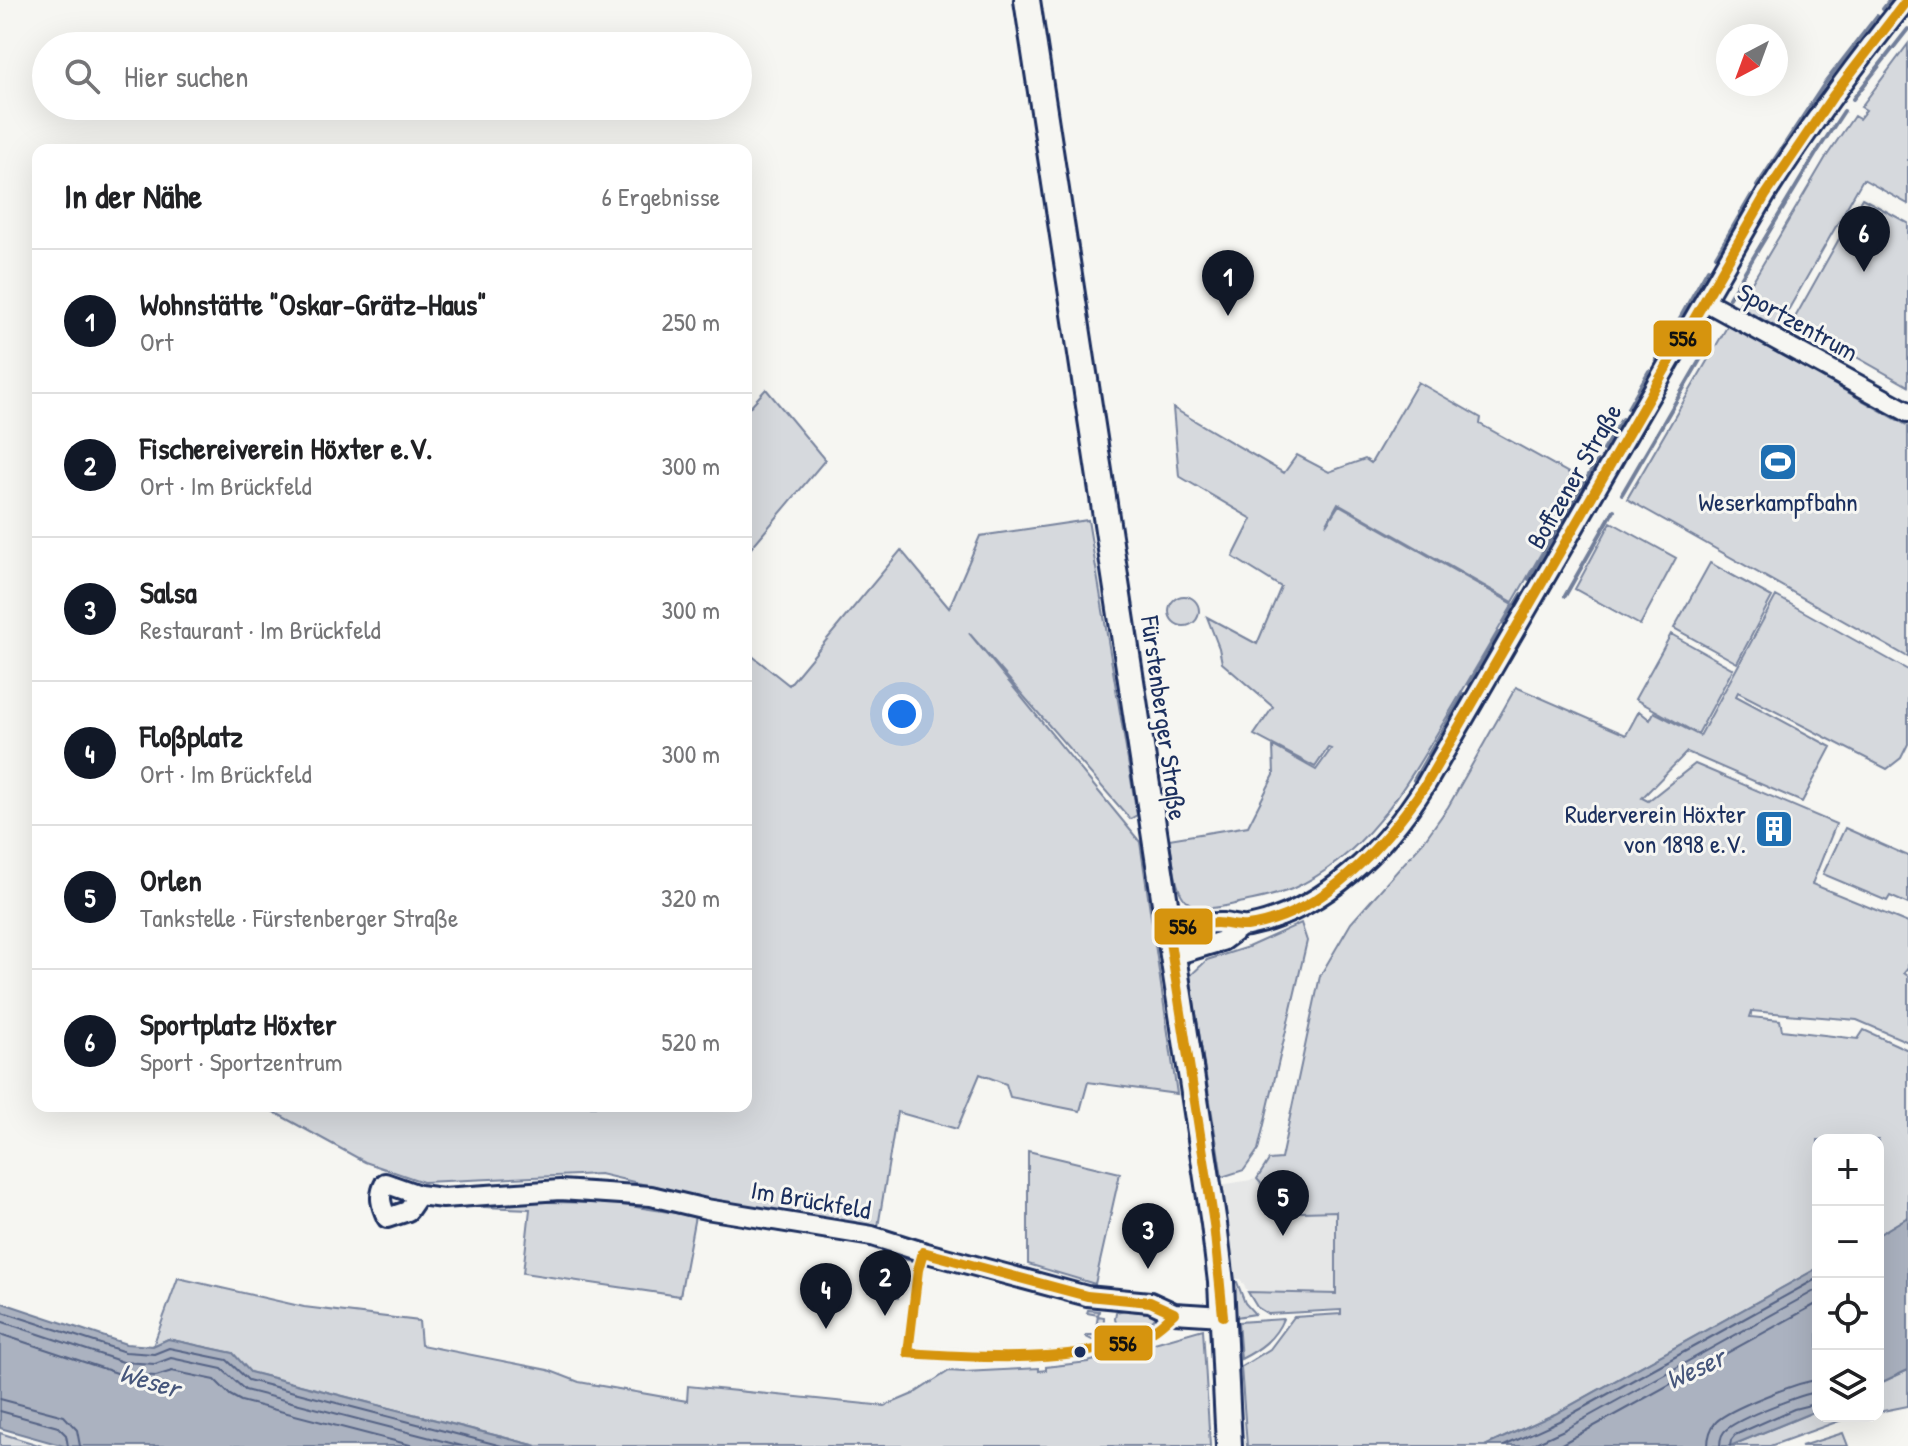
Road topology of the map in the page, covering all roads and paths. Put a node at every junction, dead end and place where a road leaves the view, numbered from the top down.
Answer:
1 (1027, 0) edge
2 (1907, 0) edge
3 (1705, 301) junction
4 (1908, 412) edge
5 (1241, 927) junction
6 (1168, 929) junction
7 (1172, 956) junction
8 (419, 1195) junction
9 (1223, 1316) junction
10 (1229, 1446) edge

1 - 6 main road, Fürstenberger Straße
2 - 3 street, Boffzener Straße
3 - 4 street, Sportzentrum
3 - 5 street, Boffzener Straße
5 - 6 street, Boffzener Straße
5 - 7 street, Boffzener Straße
6 - 7 main road, Fürstenberger Straße
7 - 9 main road, Fürstenberger Straße
8 - 8 street, Im Brückfeld
8 - 9 street, Im Brückfeld
9 - 10 main road, Fürstenberger Straße

